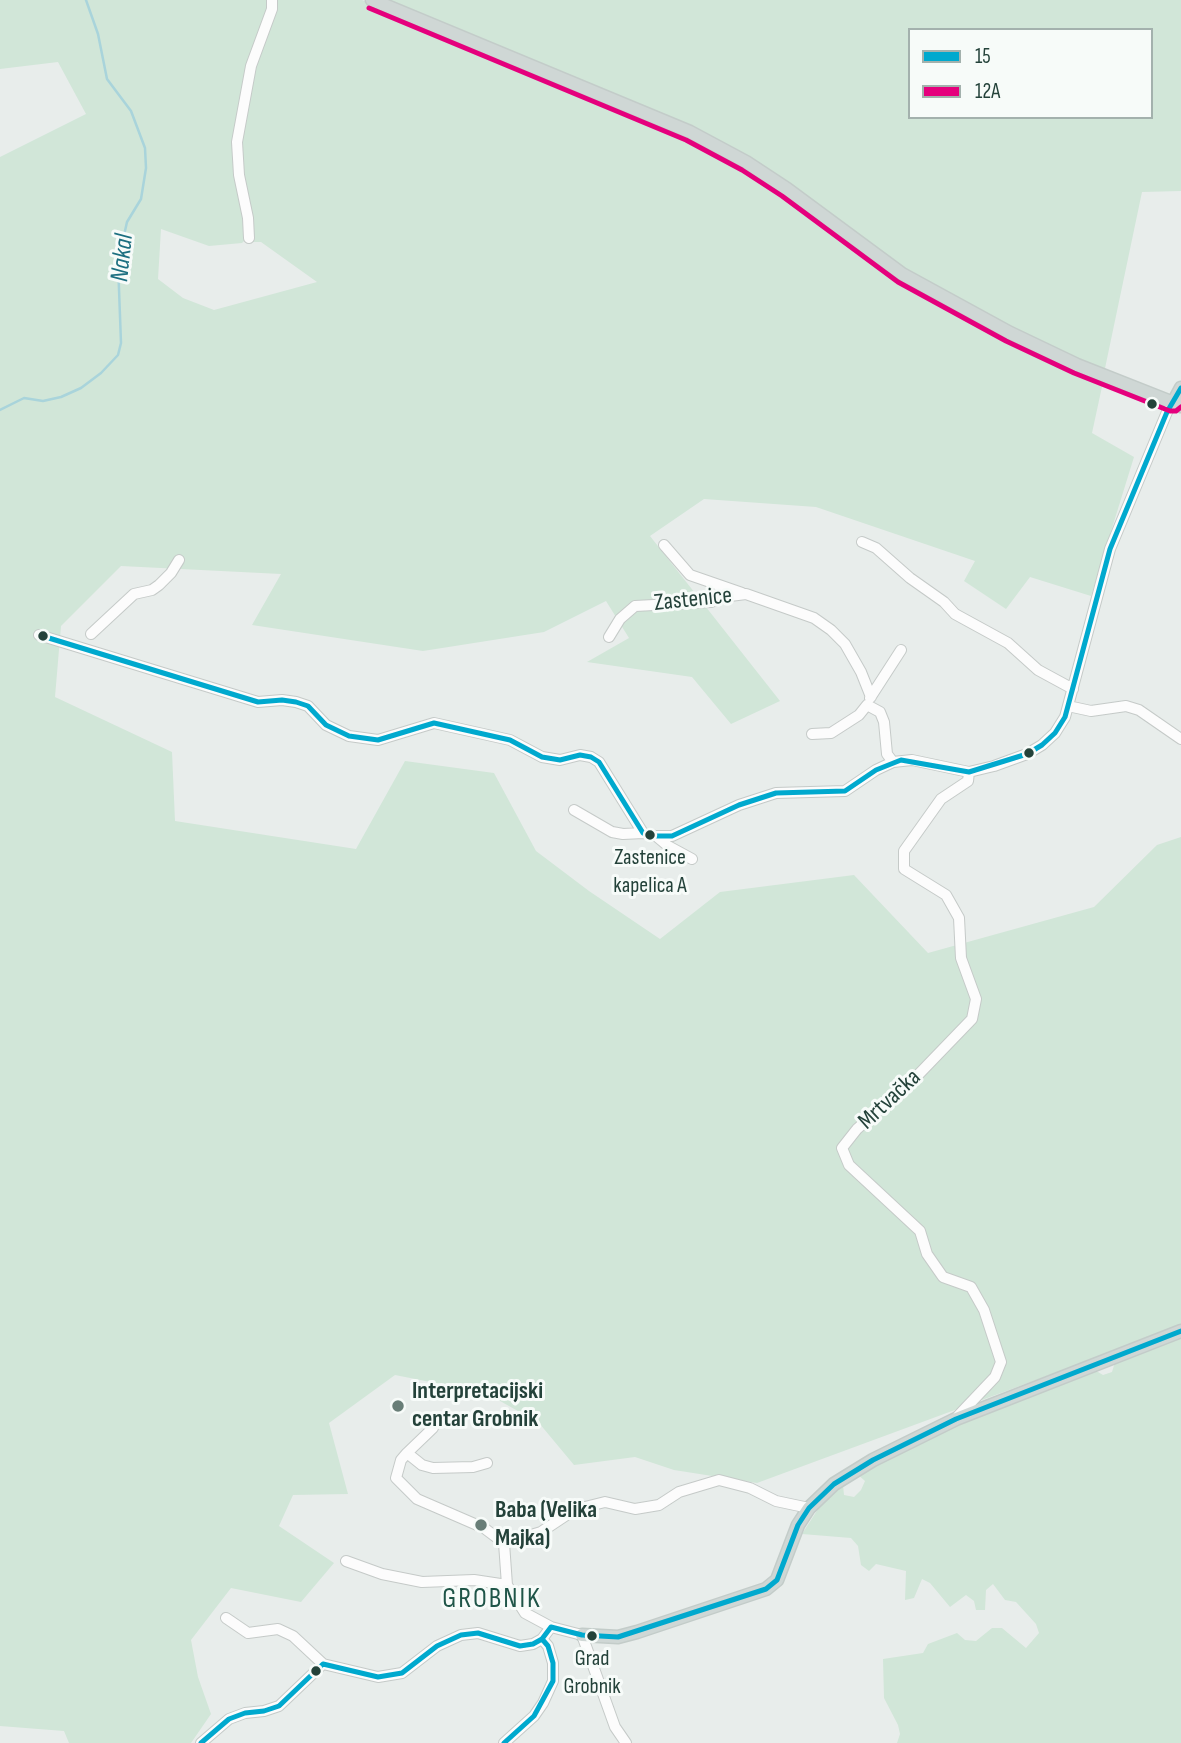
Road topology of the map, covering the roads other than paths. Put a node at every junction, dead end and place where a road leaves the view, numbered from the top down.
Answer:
1 (272, 0) edge
2 (372, 0) edge
3 (249, 238) dead end
4 (1181, 388) edge
5 (1177, 405) edge
6 (862, 542) dead end
7 (664, 545) dead end
8 (179, 560) dead end
9 (746, 594) junction
10 (91, 634) junction
11 (39, 635) dead end
12 (609, 637) dead end
13 (78, 647) junction
14 (901, 650) dead end
15 (94, 651) junction
16 (1073, 689) junction
17 (869, 701) junction
18 (1068, 706) junction
19 (812, 733) dead end
20 (1181, 739) edge
21 (893, 762) junction
22 (969, 772) junction
23 (574, 810) dead end
24 (643, 833) junction
25 (656, 836) junction
26 (692, 859) dead end
27 (1181, 1331) edge
28 (956, 1419) junction
29 (433, 1428) dead end
30 (407, 1453) junction
31 (487, 1463) dead end
32 (809, 1508) junction
33 (504, 1543) junction
34 (345, 1561) dead end
35 (507, 1585) junction
36 (226, 1618) dead end
37 (551, 1627) junction
38 (582, 1635) junction
39 (542, 1639) junction
40 (323, 1664) junction
41 (201, 1743) edge
42 (504, 1743) edge
43 (626, 1743) edge

1 - 3 street
2 - 5 main road
4 - 5 main road
5 - 16 street
6 - 16 street
7 - 9 street
8 - 10 street
9 - 12 street, Zastenice
9 - 17 street, Zastenice
10 - 13 street
10 - 15 street
11 - 13 street
13 - 15 street
14 - 17 street
15 - 24 street
16 - 18 street
17 - 19 street
17 - 21 street, Zastenice
18 - 20 street
18 - 22 street
21 - 22 street
21 - 25 street
22 - 28 street, Mrtvačka
23 - 24 street
24 - 25 street
25 - 26 street
27 - 28 main road
28 - 32 main road
29 - 30 street
30 - 31 street
30 - 33 street
32 - 33 street
32 - 38 main road
33 - 35 street
34 - 35 street
35 - 37 street
36 - 40 street
37 - 38 street
37 - 39 street
38 - 43 street
39 - 40 street
39 - 42 street
40 - 41 street

